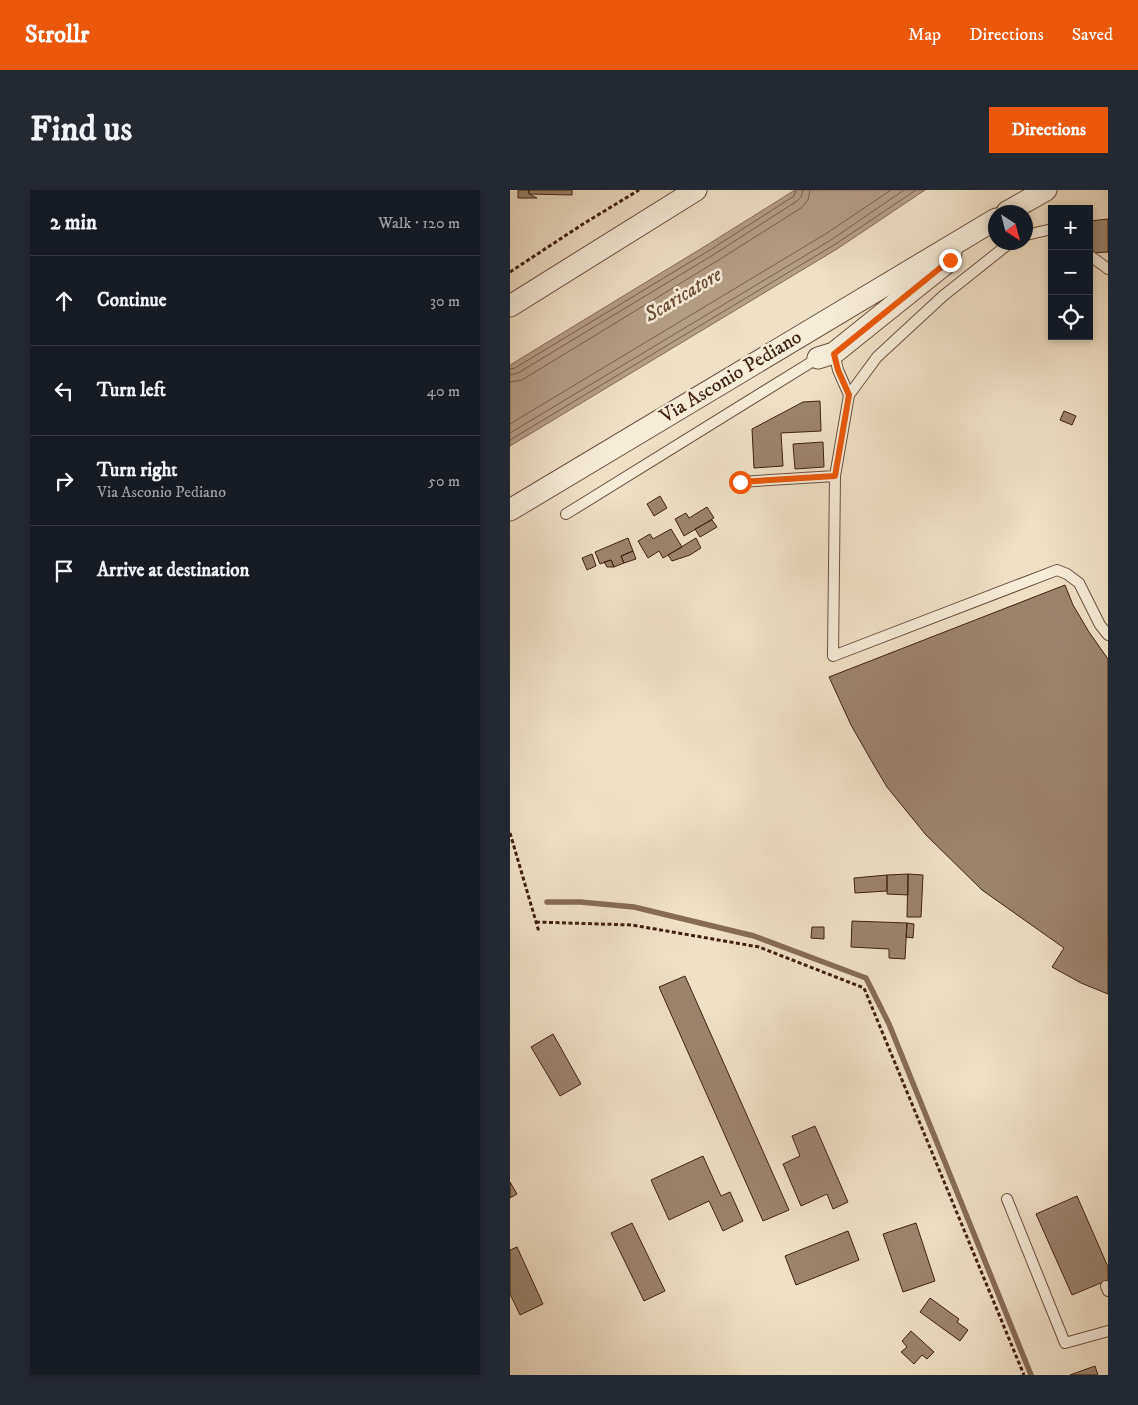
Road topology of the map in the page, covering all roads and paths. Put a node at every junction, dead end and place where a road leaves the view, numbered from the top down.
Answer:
1 (639, 190) edge
2 (696, 190) edge
3 (1046, 190) edge
4 (1019, 205) edge
5 (988, 224) edge
6 (1048, 230) edge
7 (1033, 233) edge
8 (953, 244) junction
9 (1001, 250) edge
10 (1093, 259) edge
11 (1108, 269) edge
12 (510, 272) edge
13 (510, 306) edge
14 (826, 356) junction
15 (849, 395) junction
16 (835, 476) junction
17 (740, 482) dead end
18 (510, 510) edge
19 (566, 514) dead end
20 (1108, 635) edge
21 (510, 833) edge
22 (536, 922) junction
23 (539, 932) dead end
24 (1007, 1199) dead end
25 (1108, 1331) edge
26 (1024, 1375) edge

1 - 12 path
2 - 13 street
3 - 4 street
5 - 8 street, Via Asconio Pediano
6 - 7 lane
8 - 14 street, Via Asconio Pediano
8 - 18 street, Via Asconio Pediano
9 - 15 lane
10 - 11 lane
14 - 15 lane
14 - 19 lane, Via Asconio Pediano
15 - 16 lane
16 - 17 lane
16 - 20 lane
21 - 22 path
22 - 23 path
22 - 26 path
24 - 25 lane

